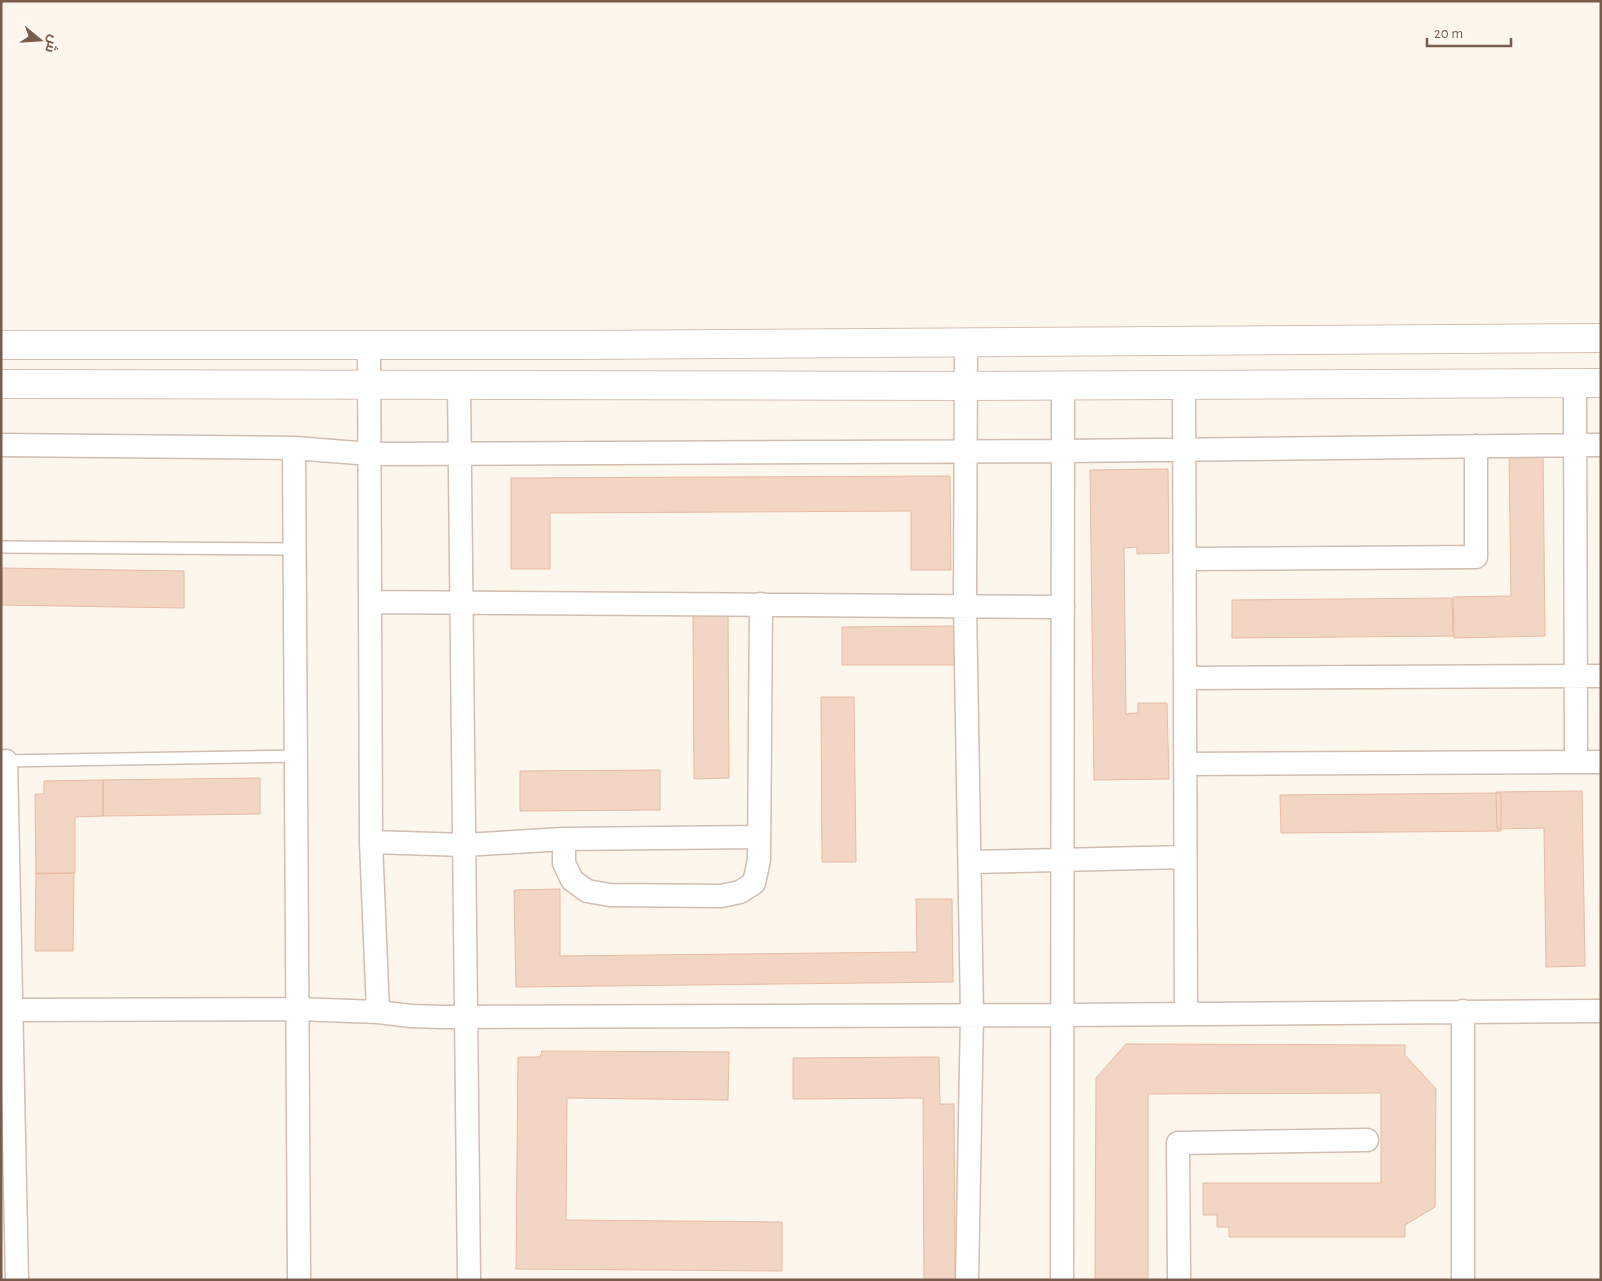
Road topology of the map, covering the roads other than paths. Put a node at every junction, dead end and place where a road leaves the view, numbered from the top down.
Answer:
1 (1601, 338) edge
2 (966, 341) junction
3 (1, 345) edge
4 (369, 346) junction
5 (1, 384) edge
6 (371, 384) junction
7 (459, 384) junction
8 (1588, 384) edge
9 (1063, 385) junction
10 (1184, 385) junction
11 (966, 386) junction
12 (1, 445) edge
13 (1601, 445) edge
14 (1476, 446) junction
15 (1575, 446) junction
16 (294, 448) junction
17 (1184, 448) junction
18 (965, 450) junction
19 (1063, 451) junction
20 (460, 453) junction
21 (371, 454) junction
22 (1, 547) edge
23 (294, 549) junction
24 (1185, 559) junction
25 (371, 602) junction
26 (461, 603) junction
27 (760, 604) junction
28 (965, 605) junction
29 (1063, 607) junction
30 (1575, 676) junction
31 (1601, 676) edge
32 (1185, 678) junction
33 (296, 756) junction
34 (4, 761) edge
35 (1576, 762) junction
36 (1601, 762) edge
37 (1185, 764) junction
38 (758, 836) junction
39 (564, 839) junction
40 (371, 842) junction
41 (465, 845) junction
42 (1186, 857) junction
43 (1062, 861) junction
44 (970, 862) junction
45 (297, 1009) junction
46 (6, 1010) edge
47 (1463, 1011) junction
48 (1601, 1011) edge
49 (378, 1012) junction
50 (1186, 1012) junction
51 (972, 1014) junction
52 (1062, 1015) junction
53 (466, 1016) junction
54 (1367, 1140) dead end
55 (17, 1280) edge
56 (299, 1280) edge
57 (469, 1280) edge
58 (967, 1280) edge
59 (1062, 1280) edge
60 (1180, 1280) edge
61 (1463, 1280) edge

1 - 2 main road
2 - 4 main road
2 - 11 street
3 - 4 main road
4 - 6 street
5 - 6 main road
6 - 7 main road
6 - 21 street
7 - 11 main road
7 - 20 street
8 - 10 main road
8 - 15 street
9 - 10 main road
9 - 11 main road
9 - 19 street
10 - 17 street
11 - 18 street
12 - 16 street
13 - 15 street
14 - 15 street
14 - 17 street
14 - 24 street
15 - 30 street
16 - 21 street
16 - 23 street
17 - 19 street
17 - 24 street
18 - 19 street
18 - 20 street
18 - 28 street
19 - 29 street
20 - 21 street
20 - 26 street
21 - 25 street
22 - 23 lane
23 - 33 street
24 - 32 street
25 - 26 street
25 - 40 street
26 - 27 street
26 - 41 street
27 - 28 street
27 - 38 street
28 - 29 street
28 - 44 street
29 - 43 street
30 - 31 street
30 - 32 street
30 - 35 street
32 - 37 street
33 - 34 lane
33 - 45 street
34 - 46 street
35 - 36 street
35 - 37 street
37 - 42 street
38 - 39 street
38 - 39 street
39 - 41 street
40 - 41 street
40 - 49 street
41 - 53 street
42 - 43 street
42 - 50 street
43 - 44 street
43 - 52 street
44 - 51 street
45 - 46 street
45 - 49 street
45 - 56 street
46 - 55 street
47 - 48 street
47 - 50 street
47 - 61 street
49 - 53 street
50 - 52 street
51 - 52 street
51 - 53 street
51 - 58 street
52 - 59 street
53 - 57 street
54 - 60 street

